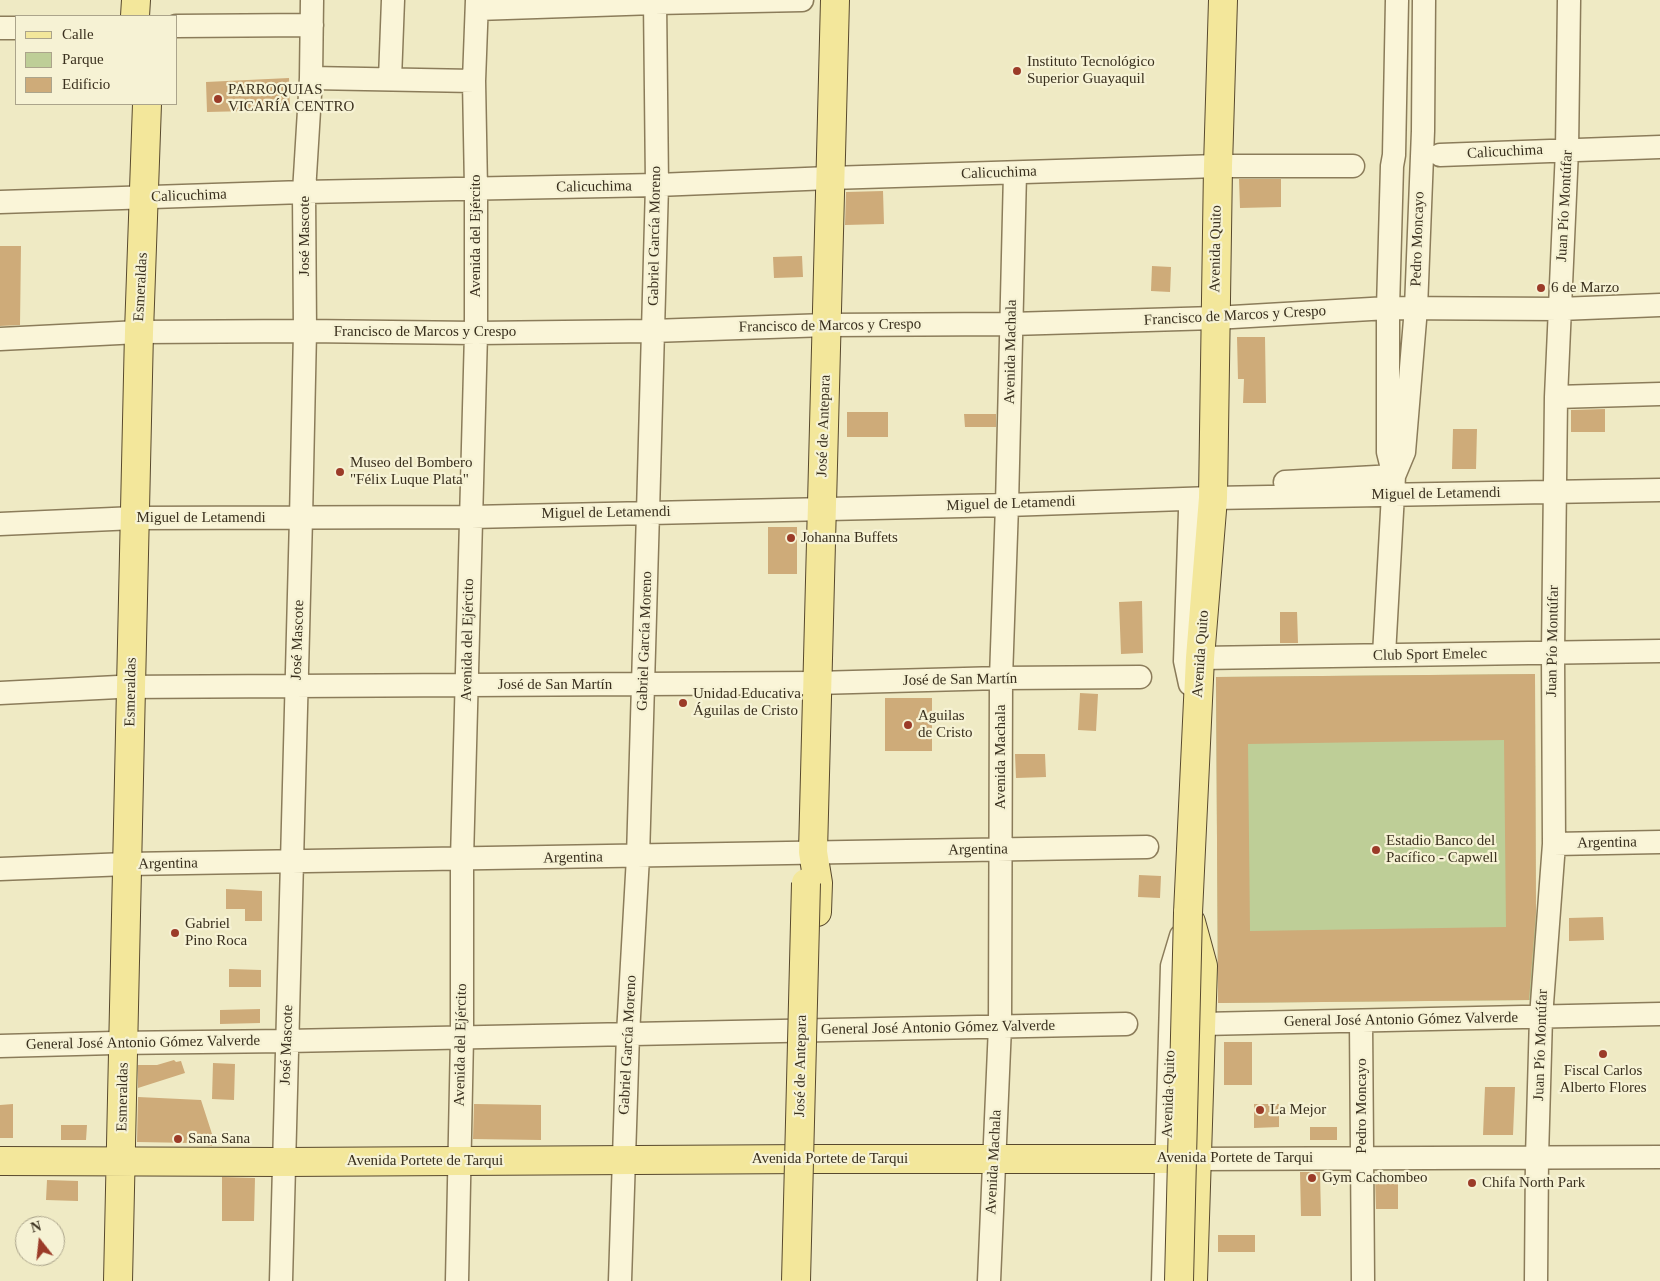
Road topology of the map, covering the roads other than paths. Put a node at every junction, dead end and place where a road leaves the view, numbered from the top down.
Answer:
1 (136, 0) edge
2 (150, 0) edge
3 (312, 0) edge
4 (393, 0) edge
5 (802, 0) edge
6 (835, 0) edge
7 (1223, 0) edge
8 (1397, 0) edge
9 (1424, 0) edge
10 (1569, 0) edge
11 (655, 1) edge
12 (477, 5) edge
13 (135, 15) edge
14 (149, 15) edge
15 (312, 25) junction
16 (178, 26) edge
17 (0, 28) edge
18 (15, 28) edge
19 (310, 78) junction
20 (390, 79) junction
21 (474, 81) junction
22 (133, 105) edge
23 (147, 105) edge
24 (1660, 147) edge
25 (1567, 150) junction
26 (1440, 155) dead end
27 (1218, 166) junction
28 (1353, 166) dead end
29 (1015, 173) junction
30 (830, 178) junction
31 (657, 186) junction
32 (476, 189) junction
33 (304, 192) junction
34 (138, 198) junction
35 (0, 202) edge
36 (1660, 305) edge
37 (1388, 308) junction
38 (1416, 308) junction
39 (1560, 310) junction
40 (1215, 318) junction
41 (1011, 324) junction
42 (827, 325) junction
43 (305, 331) junction
44 (652, 331) junction
45 (132, 332) junction
46 (476, 333) junction
47 (0, 339) edge
48 (1660, 394) edge
49 (1556, 397) junction
50 (1394, 485) junction
51 (1660, 490) edge
52 (1556, 492) junction
53 (1213, 498) junction
54 (1007, 505) junction
55 (822, 508) junction
56 (648, 512) junction
57 (471, 517) junction
58 (128, 518) junction
59 (301, 518) junction
60 (0, 524) edge
61 (1660, 651) edge
62 (1552, 653) junction
63 (1384, 656) junction
64 (1200, 658) junction
65 (1140, 677) dead end
66 (1001, 678) junction
67 (816, 683) junction
68 (643, 685) junction
69 (296, 686) junction
70 (466, 686) junction
71 (124, 687) junction
72 (0, 693) edge
73 (1197, 720) junction
74 (1660, 842) edge
75 (1554, 844) junction
76 (1147, 847) dead end
77 (1001, 850) junction
78 (813, 852) junction
79 (638, 857) junction
80 (462, 860) junction
81 (291, 862) junction
82 (121, 864) junction
83 (0, 869) edge
84 (1188, 911) junction
85 (1660, 1014) edge
86 (1541, 1017) junction
87 (1361, 1021) junction
88 (1126, 1024) dead end
89 (1202, 1024) junction
90 (1000, 1026) junction
91 (814, 1030) junction
92 (628, 1034) junction
93 (462, 1037) junction
94 (287, 1041) junction
95 (119, 1043) junction
96 (0, 1046) edge
97 (1537, 1157) junction
98 (994, 1158) junction
99 (1167, 1158) junction
100 (1362, 1158) junction
101 (812, 1159) junction
102 (1196, 1159) junction
103 (0, 1161) edge
104 (116, 1161) junction
105 (460, 1161) junction
106 (624, 1161) junction
107 (1658, 1161) edge
108 (283, 1162) junction
109 (107, 1281) edge
110 (118, 1281) edge
111 (280, 1281) edge
112 (456, 1281) edge
113 (620, 1281) edge
114 (796, 1281) edge
115 (809, 1281) edge
116 (989, 1281) edge
117 (1163, 1281) edge
118 (1180, 1281) edge
119 (1193, 1281) edge
120 (1363, 1281) edge
121 (1536, 1281) edge

1 - 13 main road
2 - 14 main road
3 - 15 street, José Mascote
4 - 20 street
5 - 11 street
6 - 30 main road, José de Antepara
7 - 27 main road, Avenida Quito
8 - 37 street, Pedro Moncayo
9 - 38 street, Pedro Moncayo
10 - 25 street, Juan Pío Montúfar
11 - 12 street
11 - 31 street, Gabriel García Moreno
12 - 21 street, Avenida del Ejército
15 - 16 street
15 - 19 street, José Mascote
17 - 18 street
19 - 20 street
19 - 33 street, José Mascote
20 - 21 street
21 - 32 street, Avenida del Ejército
22 - 34 main road, Esmeraldas
23 - 34 main road, Esmeraldas
24 - 25 street, Calicuchima
25 - 26 street, Calicuchima
25 - 39 street, Juan Pío Montúfar
27 - 28 street, Calicuchima
27 - 29 street, Calicuchima
27 - 40 main road, Avenida Quito
29 - 30 street, Calicuchima
29 - 41 street, Avenida Machala
30 - 31 street, Calicuchima
30 - 42 main road, José de Antepara
31 - 32 street, Calicuchima
31 - 44 street, Gabriel García Moreno
32 - 33 street, Calicuchima
32 - 46 street, Avenida del Ejército
33 - 34 street, Calicuchima
33 - 43 street, José Mascote
34 - 35 street, Calicuchima
34 - 45 main road, Esmeraldas
36 - 39 street, Francisco de Marcos y Crespo
37 - 38 street, Francisco de Marcos y Crespo
37 - 40 street, Francisco de Marcos y Crespo
37 - 50 street, Pedro Moncayo
38 - 39 street, Francisco de Marcos y Crespo
38 - 50 street, Pedro Moncayo
39 - 49 street, Juan Pío Montúfar
40 - 41 street, Francisco de Marcos y Crespo
40 - 53 main road, Avenida Quito
41 - 42 street, Francisco de Marcos y Crespo
41 - 54 street, Avenida Machala
42 - 44 street, Francisco de Marcos y Crespo
42 - 55 main road, José de Antepara
43 - 45 street, Francisco de Marcos y Crespo
43 - 46 street, Francisco de Marcos y Crespo
43 - 59 street, José Mascote
44 - 46 street, Francisco de Marcos y Crespo
44 - 56 street, Gabriel García Moreno
45 - 47 street, Francisco de Marcos y Crespo
45 - 58 main road, Esmeraldas
46 - 57 street, Avenida del Ejército
48 - 49 street
49 - 52 street, Juan Pío Montúfar
50 - 52 street, Miguel de Letamendi
50 - 53 street, Miguel de Letamendi
50 - 63 street, Pedro Moncayo
51 - 52 street, Miguel de Letamendi
52 - 62 street, Juan Pío Montúfar
53 - 54 street, Miguel de Letamendi
53 - 64 main road, Avenida Quito
53 - 73 street, Avenida Quito
54 - 55 street, Miguel de Letamendi
54 - 66 street, Avenida Machala
55 - 56 street, Miguel de Letamendi
55 - 67 main road, José de Antepara
56 - 57 street, Miguel de Letamendi
56 - 68 street, Gabriel García Moreno
57 - 59 street, Miguel de Letamendi
57 - 70 street, Avenida del Ejército
58 - 59 street, Miguel de Letamendi
58 - 60 street, Miguel de Letamendi
58 - 71 main road, Esmeraldas
59 - 69 street, José Mascote
61 - 62 street, Club Sport Emelec
62 - 63 street, Club Sport Emelec
62 - 75 street, Juan Pío Montúfar
63 - 64 street, Club Sport Emelec
64 - 73 main road, Avenida Quito
65 - 66 street, José de San Martín
66 - 67 street, José de San Martín
66 - 77 street, Avenida Machala
67 - 68 street, José de San Martín
67 - 78 main road, José de Antepara
68 - 70 street, José de San Martín
68 - 79 street, Gabriel García Moreno
69 - 70 street, José de San Martín
69 - 71 street, José de San Martín
69 - 81 street, José Mascote
70 - 80 street, Avenida del Ejército
71 - 72 street, José de San Martín
71 - 82 main road, Esmeraldas
73 - 84 main road, Avenida Quito
74 - 75 street, Argentina
75 - 86 street, Juan Pío Montúfar
76 - 77 street, Argentina
77 - 78 street, Argentina
77 - 90 street, Avenida Machala
78 - 79 street, Argentina
78 - 91 main road, José de Antepara
78 - 114 main road, José de Antepara, bridge
79 - 80 street, Argentina
79 - 92 street, Gabriel García Moreno
80 - 81 street, Argentina
80 - 93 street, Avenida del Ejército
81 - 82 street, Argentina
81 - 94 street, José Mascote
82 - 83 street, Argentina
82 - 95 main road, Esmeraldas
84 - 89 main road, Avenida Quito
84 - 99 street, Avenida Quito
84 - 118 main road, Avenida Quito, bridge
85 - 86 street, General José Antonio Gómez Valverde
86 - 87 street, General José Antonio Gómez Valverde
86 - 97 street, Juan Pío Montúfar
87 - 89 street, General José Antonio Gómez Valverde
87 - 100 street, Pedro Moncayo
88 - 90 street, General José Antonio Gómez Valverde
89 - 102 main road, Avenida Quito
90 - 91 street, General José Antonio Gómez Valverde
90 - 98 street, Avenida Machala
91 - 92 street, General José Antonio Gómez Valverde
91 - 101 main road, José de Antepara
92 - 93 street, General José Antonio Gómez Valverde
92 - 106 street, Gabriel García Moreno
93 - 94 street, General José Antonio Gómez Valverde
93 - 105 street, Avenida del Ejército
94 - 95 street, General José Antonio Gómez Valverde
94 - 108 street, José Mascote
95 - 96 street, General José Antonio Gómez Valverde
95 - 104 main road, Esmeraldas
97 - 100 street, Avenida Portete de Tarqui
97 - 107 street, Avenida Portete de Tarqui
97 - 121 street, Juan Pío Montúfar
98 - 99 main road, Avenida Portete de Tarqui
98 - 101 main road, Avenida Portete de Tarqui
98 - 116 street, Avenida Machala
99 - 102 main road, Avenida Portete de Tarqui
99 - 117 street, Avenida Quito
100 - 102 street, Avenida Portete de Tarqui
100 - 120 street, Pedro Moncayo
101 - 106 main road, Avenida Portete de Tarqui
101 - 115 main road, José de Antepara
102 - 119 main road, Avenida Quito
103 - 104 main road, Avenida Portete de Tarqui
104 - 108 main road, Avenida Portete de Tarqui
104 - 109 main road, Esmeraldas
104 - 110 main road, Esmeraldas
105 - 106 main road, Avenida Portete de Tarqui
105 - 108 main road, Avenida Portete de Tarqui
105 - 112 street, Avenida del Ejército
106 - 113 street, Gabriel García Moreno
108 - 111 street, José Mascote

